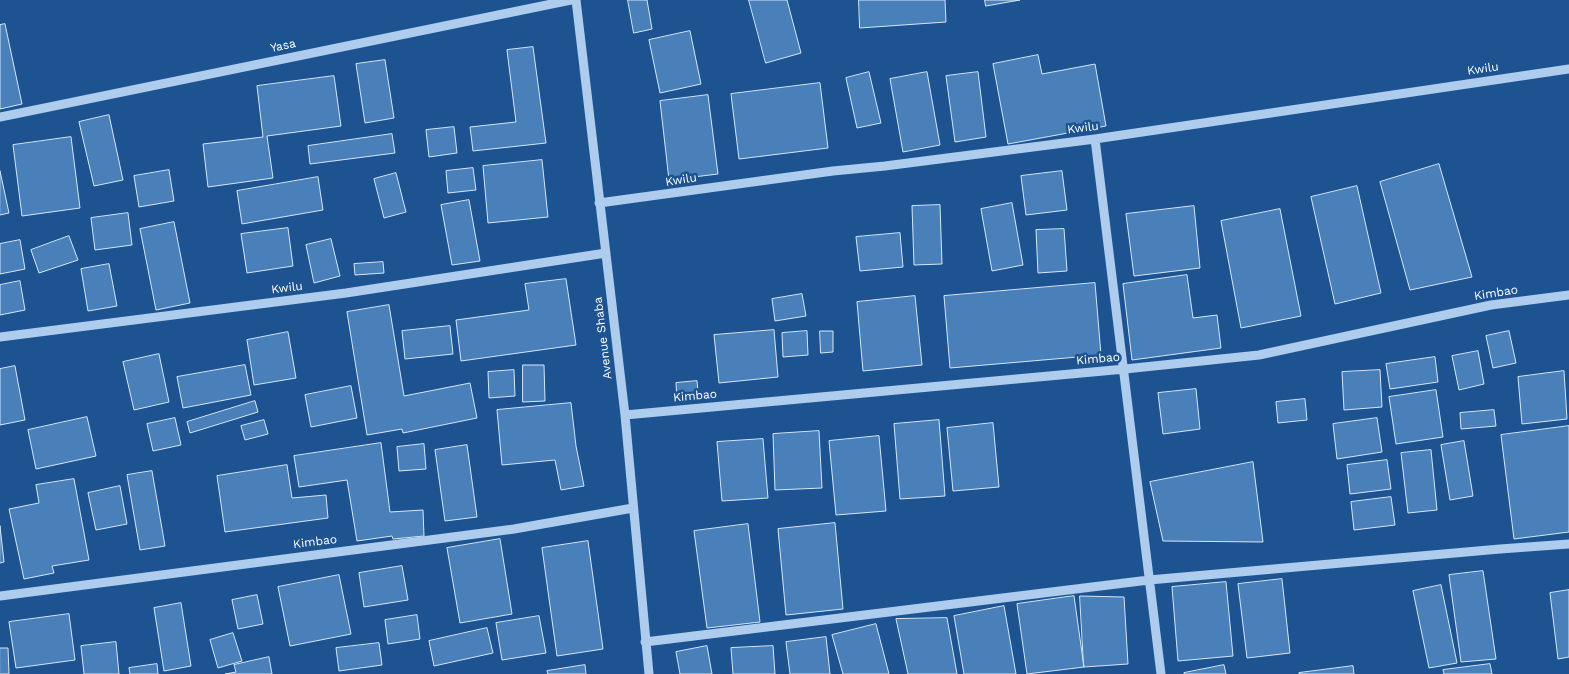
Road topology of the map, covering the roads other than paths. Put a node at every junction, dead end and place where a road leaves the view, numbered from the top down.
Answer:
1 (571, 0) edge
2 (576, 0) edge
3 (1569, 69) edge
4 (0, 117) edge
5 (1095, 140) junction
6 (599, 203) junction
7 (606, 253) junction
8 (1569, 295) edge
9 (0, 337) edge
10 (1125, 369) junction
11 (625, 415) junction
12 (633, 508) junction
13 (1569, 544) edge
14 (1149, 580) junction
15 (0, 596) edge
16 (645, 642) junction
17 (648, 674) edge
18 (1161, 674) edge

1 - 4 street, Yasa
2 - 6 street, Avenue Shaba
3 - 5 street, Kwilu
5 - 6 street, Kwilu
5 - 10 street
6 - 7 street, Avenue Shaba
7 - 9 street, Kwilu
7 - 11 street, Avenue Shaba
8 - 10 street, Kimbao
10 - 11 street, Kimbao
10 - 14 street
11 - 12 street, Avenue Shaba
12 - 15 street, Kimbao
12 - 16 street, Avenue Shaba
13 - 14 street
14 - 16 street
14 - 18 street
16 - 17 street, Avenue Shaba

